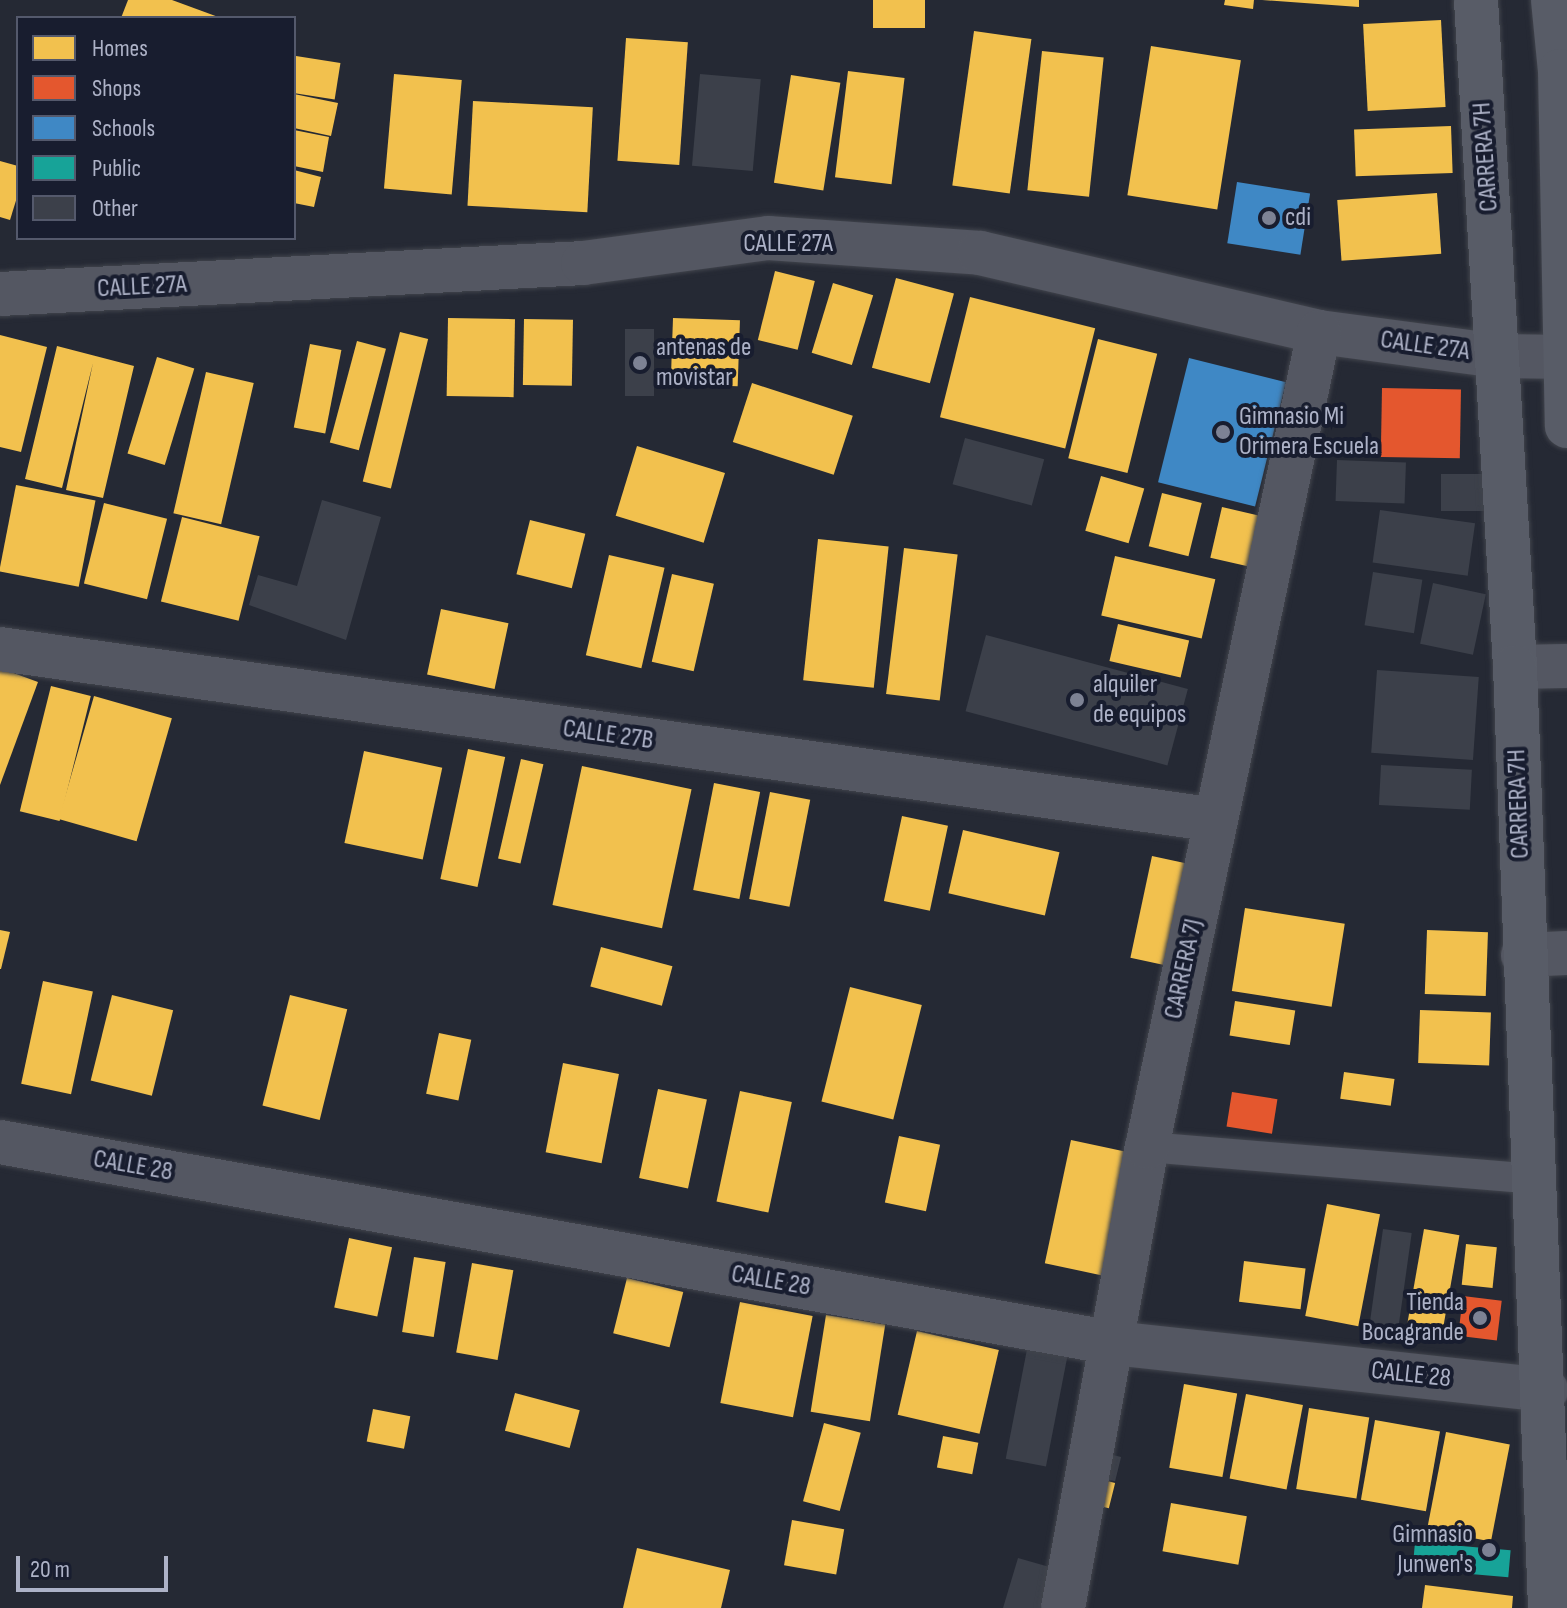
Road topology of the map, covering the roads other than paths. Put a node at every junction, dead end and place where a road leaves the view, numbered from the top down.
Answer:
1 (1476, 0) edge
2 (1553, 0) edge
3 (1564, 71) edge
4 (0, 294) edge
5 (1319, 332) junction
6 (1499, 356) junction
7 (1565, 357) edge
8 (1567, 426) edge
9 (0, 649) edge
10 (1567, 666) edge
11 (1515, 667) junction
12 (1216, 820) junction
13 (1567, 953) edge
14 (1523, 955) junction
15 (0, 1142) edge
16 (1147, 1147) junction
17 (1535, 1179) junction
18 (1113, 1343) junction
19 (1546, 1390) junction
20 (1063, 1608) edge
21 (1550, 1608) edge

1 - 6 street, CARRERA 7H
2 - 3 street
3 - 7 street
4 - 5 street, CALLE 27A
5 - 6 street, CALLE 27A
5 - 12 street, CARRERA 7J
6 - 7 street, CALLE 27A
6 - 11 street, CARRERA 7H
7 - 8 street
9 - 12 street, CALLE 27B
10 - 11 street
11 - 14 street, CARRERA 7H
12 - 16 street, CARRERA 7J
13 - 14 street
14 - 17 street, CARRERA 7H
15 - 18 street, CALLE 28
16 - 17 lane
16 - 18 street, CARRERA 7J
17 - 19 street, CARRERA 7H
18 - 19 street, CALLE 28
18 - 20 street, CARRERA 7J
19 - 21 street, CARRERA 7H

